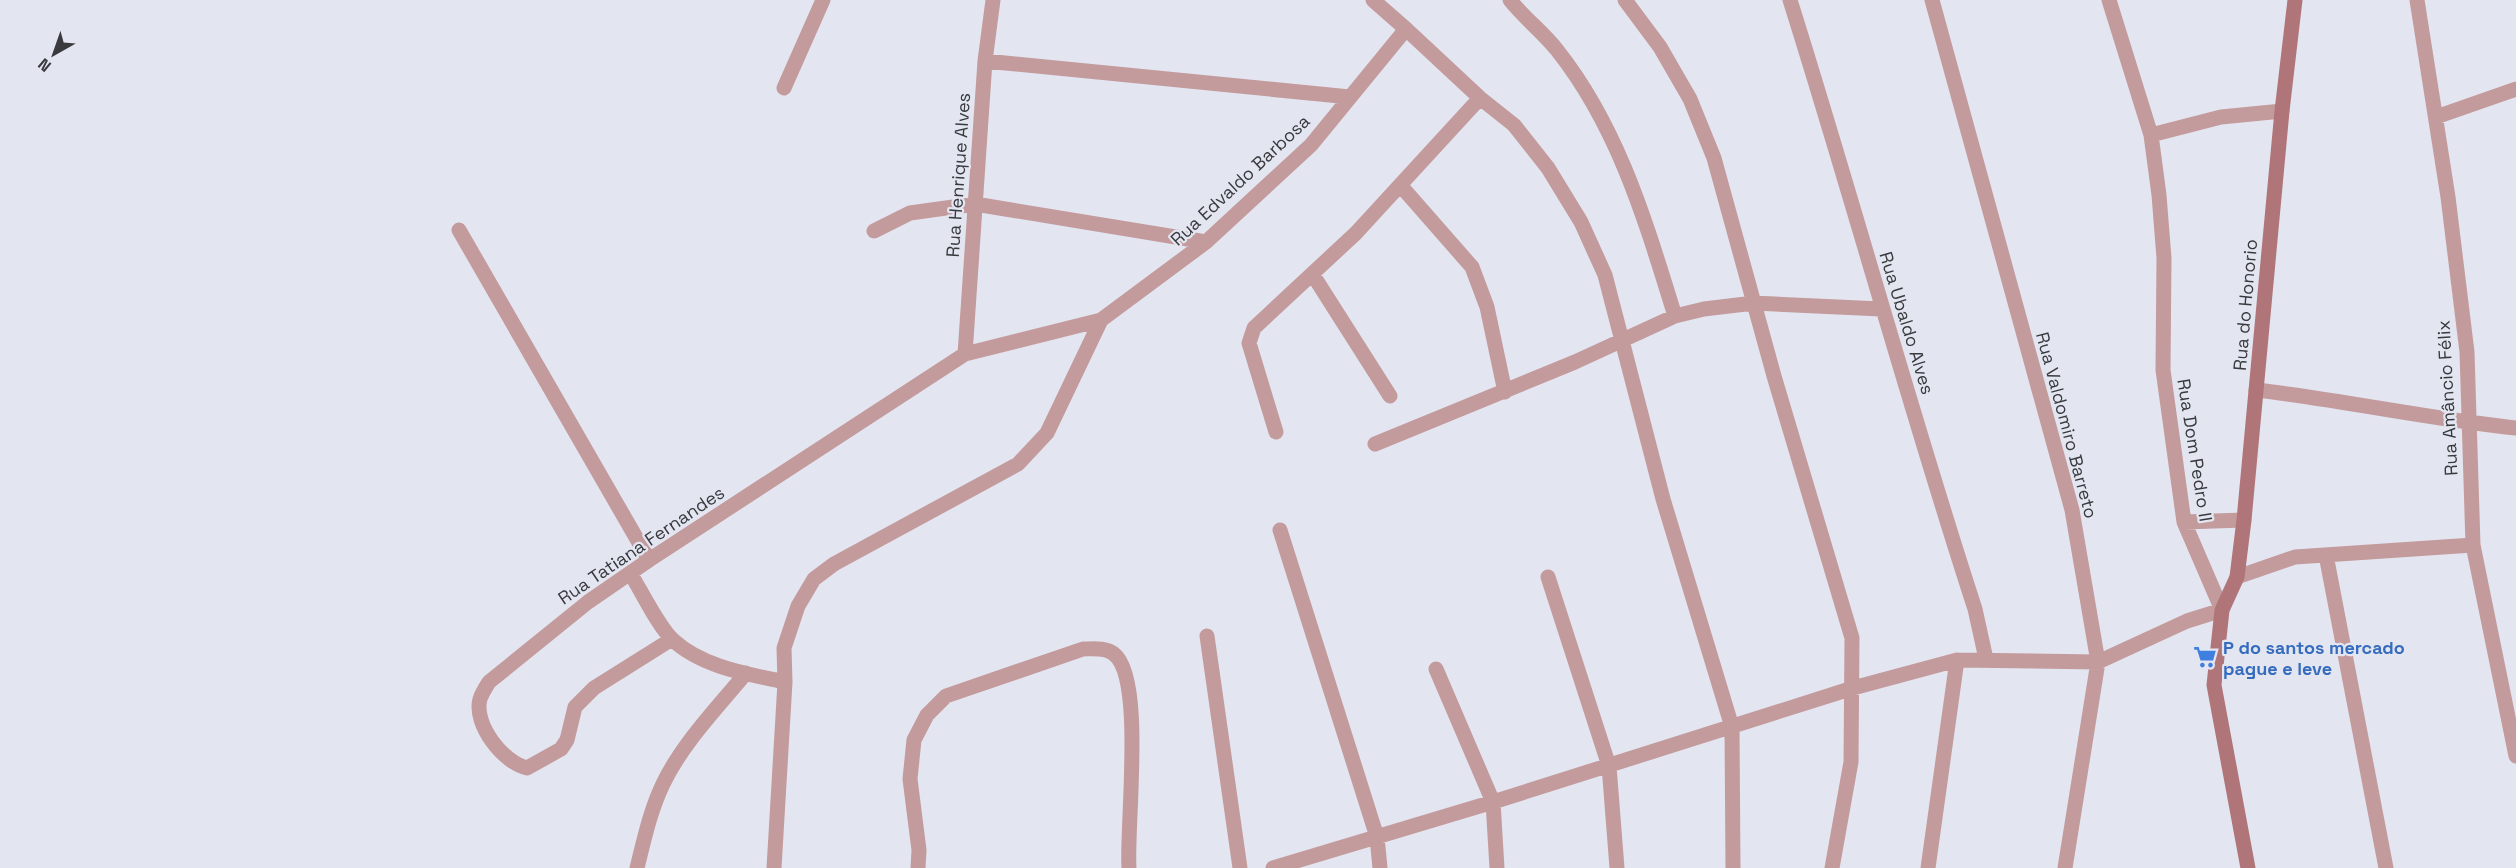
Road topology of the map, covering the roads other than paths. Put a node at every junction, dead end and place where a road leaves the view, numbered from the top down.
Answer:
1 (823, 0) edge
2 (993, 0) edge
3 (1373, 0) edge
4 (1510, 0) edge
5 (1625, 0) edge
6 (1790, 0) edge
7 (1932, 0) edge
8 (2109, 0) edge
9 (2295, 0) edge
10 (2417, 0) edge
11 (1406, 29) junction
12 (985, 61) junction
13 (784, 88) dead end
14 (2516, 89) edge
15 (1350, 98) junction
16 (1480, 98) junction
17 (2282, 111) junction
18 (2436, 117) junction
19 (2151, 135) junction
20 (1401, 186) junction
21 (975, 204) junction
22 (459, 230) dead end
23 (874, 231) dead end
24 (1206, 242) junction
25 (1313, 275) junction
26 (1754, 303) junction
27 (1881, 309) junction
28 (1675, 316) junction
29 (1101, 320) junction
30 (1624, 341) junction
31 (965, 354) junction
32 (2256, 390) junction
33 (1505, 392) junction
34 (1390, 396) dead end
35 (2470, 423) junction
36 (2516, 428) edge
37 (1276, 432) dead end
38 (1375, 444) dead end
39 (2244, 520) junction
40 (2184, 522) junction
41 (1280, 530) dead end
42 (2473, 545) junction
43 (2326, 555) junction
44 (649, 560) junction
45 (630, 573) junction
46 (2237, 577) junction
47 (1548, 578) dead end
48 (2222, 610) junction
49 (1207, 636) dead end
50 (672, 639) junction
51 (1986, 658) junction
52 (1957, 660) junction
53 (2098, 662) junction
54 (1436, 669) dead end
55 (746, 673) junction
56 (785, 682) junction
57 (1853, 688) junction
58 (1732, 727) junction
59 (2516, 756) edge
60 (1609, 766) junction
61 (1493, 802) junction
62 (1377, 837) junction
63 (637, 868) edge
64 (774, 868) edge
65 (918, 868) edge
66 (1129, 868) edge
67 (1240, 868) edge
68 (1273, 868) edge
69 (1380, 868) edge
70 (1497, 868) edge
71 (1617, 868) edge
72 (1733, 868) edge
73 (1833, 868) edge
74 (1928, 868) edge
75 (2065, 868) edge
76 (2248, 868) edge
77 (2386, 868) edge

1 - 13 street
2 - 12 street, Rua Henrique Alves
3 - 11 street
4 - 28 street
5 - 26 street
6 - 27 street, Rua Ubaldo Alves
7 - 53 street, Rua Valdomiro Barreto
8 - 19 street, Rua Dom Pedro II
9 - 17 street, Rua do Honorio
10 - 18 street, Rua Amâncio Félix
11 - 15 street, Rua Edvaldo Barbosa
11 - 16 street
12 - 15 street
12 - 21 street, Rua Henrique Alves
14 - 18 street
15 - 24 street, Rua Edvaldo Barbosa
16 - 20 street
16 - 30 street
17 - 19 street
17 - 32 street, Rua do Honorio
18 - 35 street, Rua Amâncio Félix
19 - 40 street, Rua Dom Pedro II
20 - 25 street
20 - 33 street
21 - 23 street
21 - 24 street
21 - 31 street, Rua Henrique Alves
22 - 44 street
24 - 29 street, Rua Edvaldo Barbosa
25 - 34 street
25 - 37 street
26 - 27 street
26 - 28 street
26 - 57 street
27 - 51 street, Rua Ubaldo Alves
28 - 30 street
29 - 31 street, Rua Tatiana Fernandes
29 - 56 street
30 - 33 street
30 - 58 street
31 - 44 street, Rua Tatiana Fernandes
32 - 35 street
32 - 39 street, Rua do Honorio
33 - 38 street
35 - 36 street
35 - 42 street, Rua Amâncio Félix
39 - 40 street
39 - 46 street, Rua do Honorio
40 - 48 street, Rua Dom Pedro II
41 - 62 street
42 - 43 street
42 - 59 street, Rua Amâncio Félix
43 - 46 street
43 - 77 street
44 - 45 street, Rua Tatiana Fernandes
45 - 50 street
45 - 50 street, Rua Tatiana Fernandes
46 - 48 street, Rua do Honorio
47 - 60 street
48 - 53 street
48 - 76 street, Rua Dom Pedro II
49 - 67 street
50 - 55 street
51 - 52 street
51 - 53 street
52 - 57 street
52 - 74 street
53 - 75 street, Rua Valdomiro Barreto
54 - 61 street
55 - 56 street
55 - 63 street
56 - 64 street
57 - 58 street
57 - 73 street
58 - 60 street
58 - 72 street
60 - 61 street
60 - 71 street
61 - 62 street
61 - 70 street
62 - 68 street
62 - 69 street
65 - 66 street

